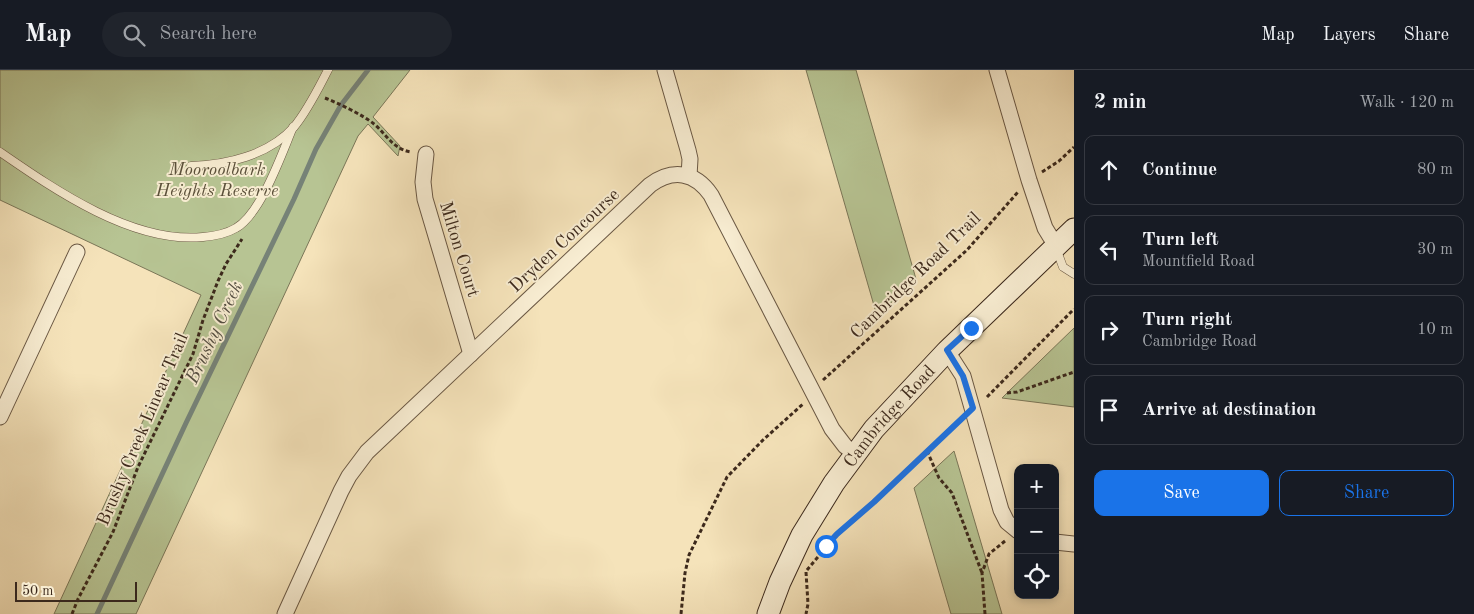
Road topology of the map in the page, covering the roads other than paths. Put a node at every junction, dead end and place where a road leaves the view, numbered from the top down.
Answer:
1 (328, 70) edge
2 (665, 70) edge
3 (996, 70) edge
4 (294, 127) junction
5 (0, 152) edge
6 (426, 154) road end
7 (191, 166) dead end
8 (689, 176) junction
9 (1074, 229) edge
10 (1056, 246) junction
11 (77, 252) dead end
12 (1074, 274) edge
13 (947, 350) junction
14 (471, 354) junction
15 (0, 417) edge
16 (855, 454) junction
17 (1014, 528) edge
18 (1059, 542) edge
19 (1074, 544) edge
20 (285, 614) edge
21 (768, 614) edge

1 - 4 lane
2 - 8 street
3 - 10 street
4 - 5 lane
4 - 7 lane
6 - 14 street, Milton Court
8 - 14 street, Dryden Concourse
8 - 16 street
9 - 10 main road, Cambridge Road
10 - 12 lane
10 - 13 main road, Cambridge Road
11 - 15 street
13 - 16 main road, Cambridge Road
13 - 17 street
14 - 20 street, Dryden Concourse
16 - 21 main road, Cambridge Road
18 - 19 street

